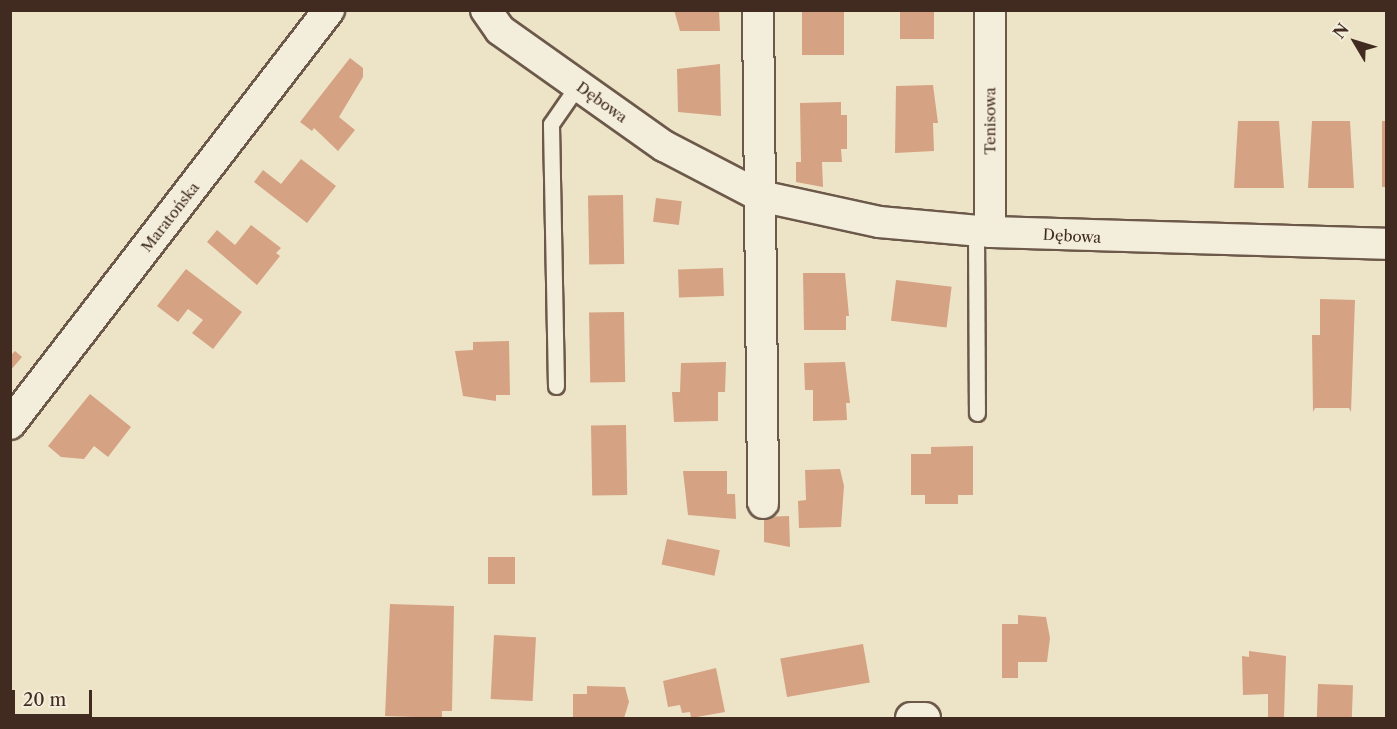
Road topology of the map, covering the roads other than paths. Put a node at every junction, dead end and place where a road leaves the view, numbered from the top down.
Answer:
1 (329, 10) edge
2 (486, 10) edge
3 (758, 10) edge
4 (990, 10) edge
5 (578, 85) junction
6 (760, 196) junction
7 (983, 232) junction
8 (1386, 244) edge
9 (556, 386) dead end
10 (977, 413) dead end
11 (10, 424) edge
12 (763, 503) dead end
13 (911, 718) edge
14 (925, 718) edge

1 - 11 street, Maratońska
2 - 5 street, Dębowa
3 - 6 street
4 - 7 street, Tenisowa
5 - 6 street, Dębowa
5 - 9 lane
6 - 7 street, Dębowa
6 - 12 street
7 - 8 street, Dębowa
7 - 10 lane
13 - 14 street

